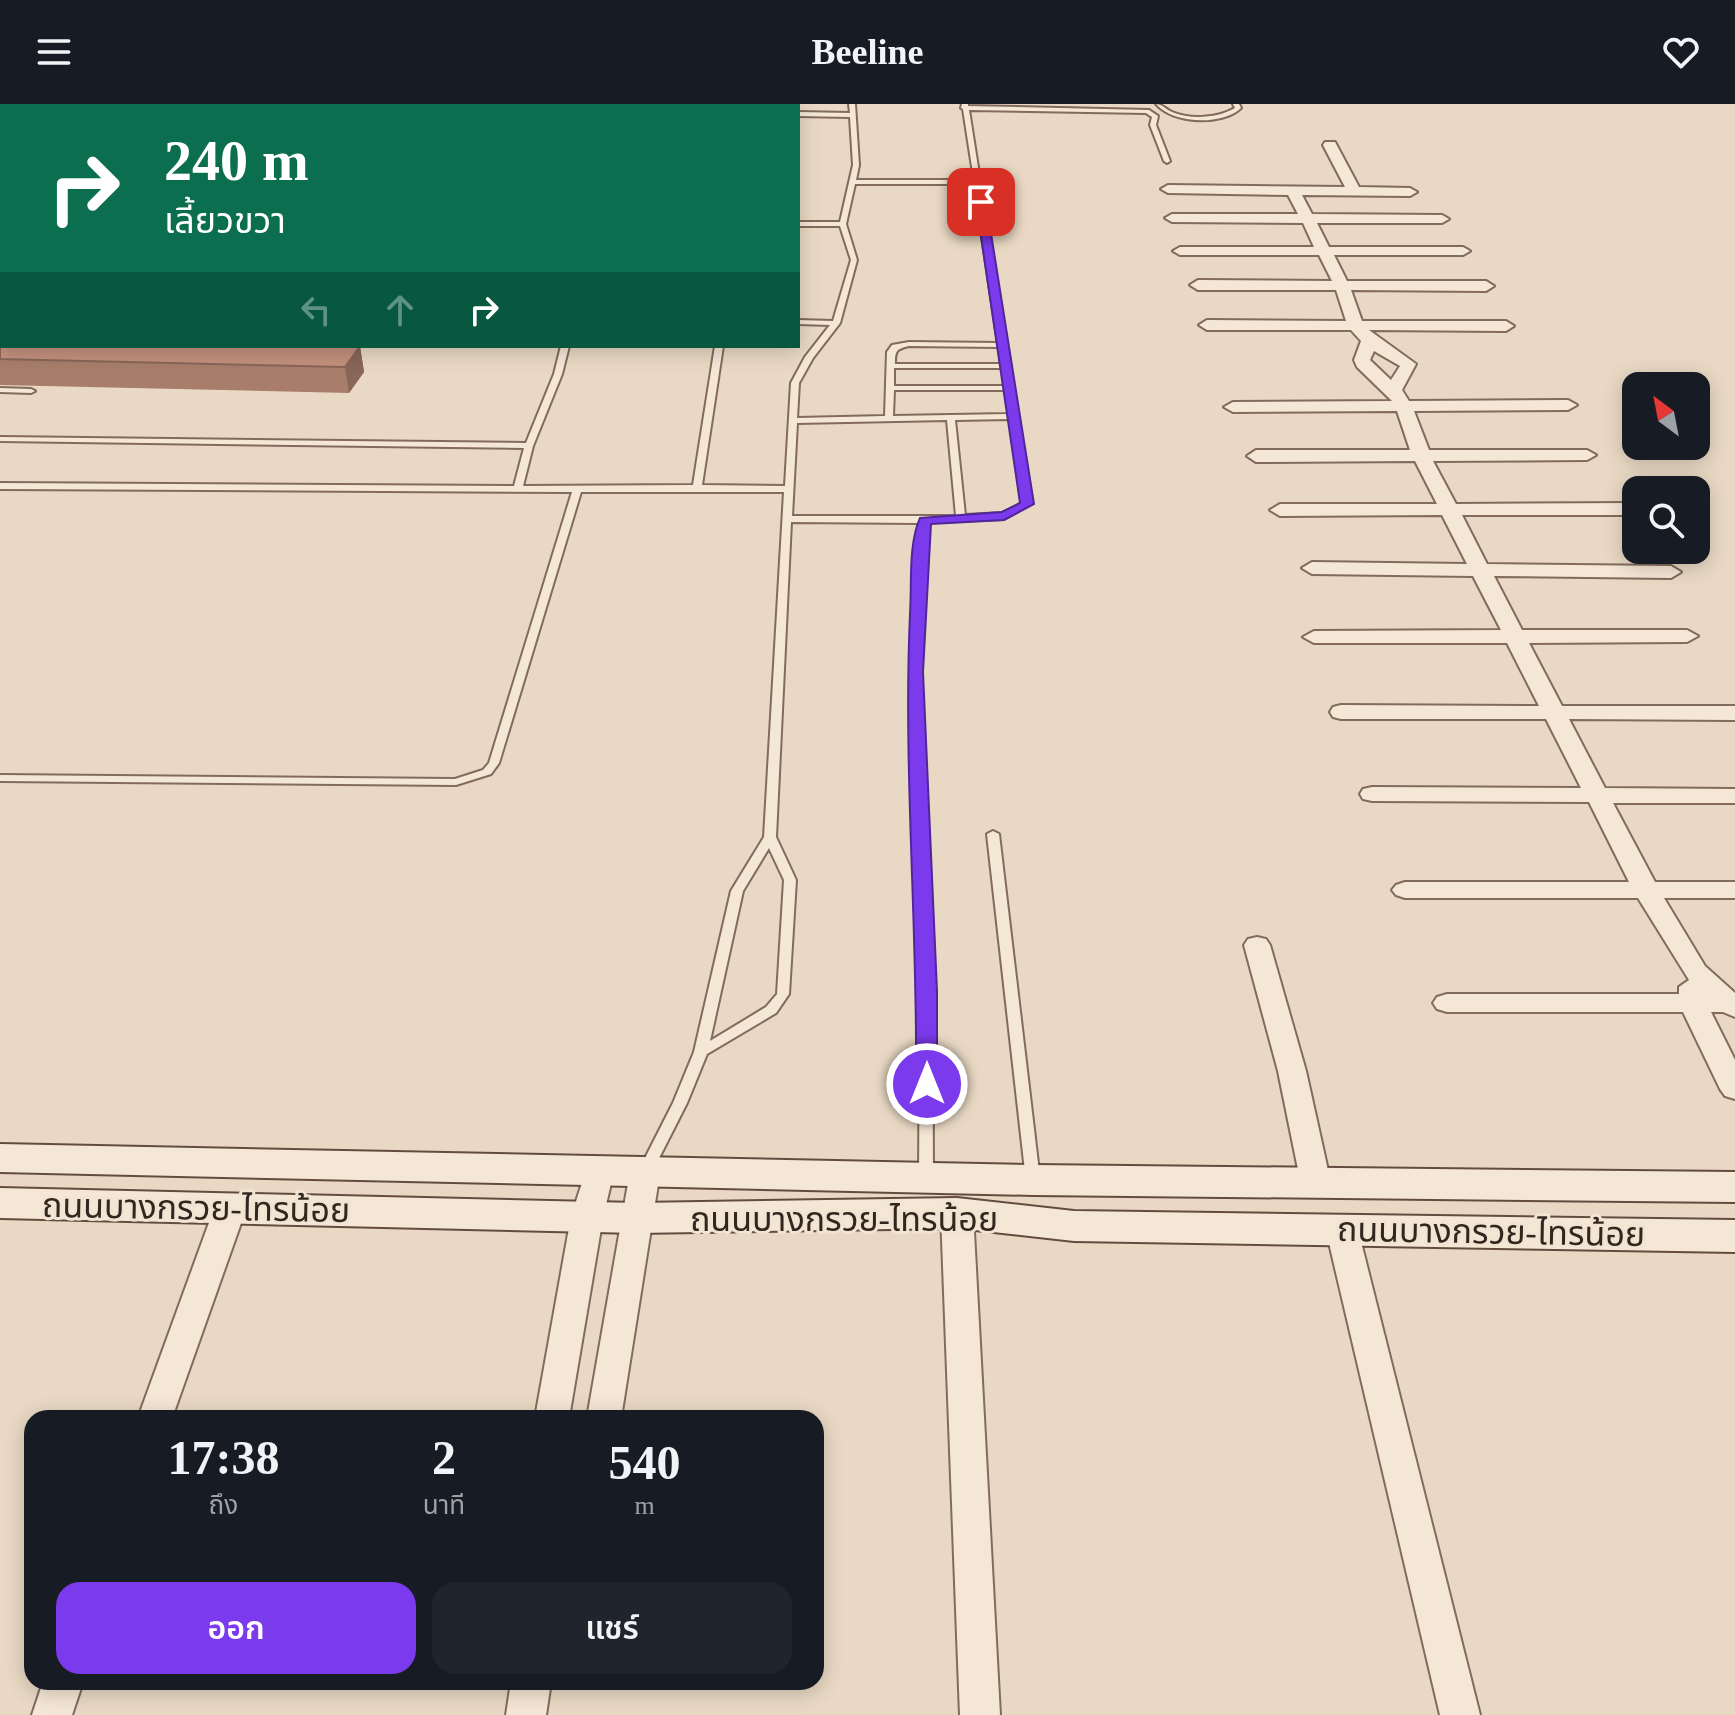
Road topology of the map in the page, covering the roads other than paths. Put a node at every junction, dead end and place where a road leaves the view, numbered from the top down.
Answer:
1 (852, 104) edge
2 (1159, 104) edge
3 (1236, 104) edge
4 (965, 106) edge
5 (800, 114) edge
6 (852, 115) junction
7 (1330, 145) dead end
8 (1167, 161) dead end
9 (852, 182) junction
10 (977, 182) junction
11 (1168, 189) dead end
12 (1293, 190) junction
13 (1354, 191) junction
14 (1410, 192) dead end
15 (952, 202) dead end
16 (981, 202) junction
17 (1172, 218) dead end
18 (1310, 218) junction
19 (1442, 219) dead end
20 (800, 224) edge
21 (843, 224) junction
22 (1180, 251) dead end
23 (1326, 251) junction
24 (1463, 251) dead end
25 (1198, 285) dead end
26 (1342, 286) junction
27 (1486, 286) dead end
28 (800, 322) edge
29 (836, 323) junction
30 (1207, 325) dead end
31 (1356, 326) junction
32 (1506, 326) dead end
33 (1369, 341) junction
34 (1002, 345) junction
35 (564, 348) edge
36 (719, 348) edge
37 (890, 366) junction
38 (1006, 366) junction
39 (890, 388) junction
40 (1009, 388) junction
41 (0, 390) edge
42 (31, 391) edge
43 (1398, 398) junction
44 (1568, 405) dead end
45 (1233, 407) dead end
46 (1013, 416) junction
47 (951, 417) junction
48 (889, 419) junction
49 (793, 421) junction
50 (0, 439) edge
51 (529, 446) junction
52 (1587, 455) dead end
53 (1256, 456) dead end
54 (1422, 457) junction
55 (0, 486) edge
56 (518, 488) junction
57 (697, 488) junction
58 (577, 489) junction
59 (789, 489) junction
60 (1622, 509) edge
61 (1280, 510) dead end
62 (1450, 510) junction
63 (961, 518) junction
64 (787, 519) junction
65 (925, 520) junction
66 (1312, 568) dead end
67 (1482, 569) junction
68 (1671, 572) dead end
69 (1687, 636) dead end
70 (1314, 637) dead end
71 (1518, 638) junction
72 (1341, 712) dead end
73 (1555, 713) junction
74 (1735, 713) edge
75 (0, 778) edge
76 (1372, 794) dead end
77 (1598, 795) junction
78 (1735, 796) edge
79 (993, 834) dead end
80 (770, 837) junction
81 (1405, 890) dead end
82 (1646, 890) junction
83 (1735, 890) edge
84 (1257, 945) dead end
85 (1695, 971) junction
86 (1692, 1002) junction
87 (1447, 1003) dead end
88 (1734, 1005) edge
89 (701, 1052) junction
90 (1735, 1089) edge
91 (0, 1158) edge
92 (599, 1171) junction
93 (645, 1172) junction
94 (926, 1177) junction
95 (1033, 1180) junction
96 (1316, 1184) junction
97 (1735, 1187) edge
98 (0, 1203) edge
99 (230, 1209) junction
100 (957, 1213) junction
101 (587, 1217) junction
102 (637, 1218) junction
103 (1342, 1230) junction
104 (1735, 1236) edge
105 (158, 1410) edge
106 (553, 1410) edge
107 (605, 1410) edge
108 (60, 1690) edge
109 (530, 1690) edge
110 (52, 1715) edge
111 (526, 1715) edge
112 (980, 1715) edge
113 (1460, 1715) edge

1 - 6 lane
2 - 3 lane
4 - 8 lane
4 - 10 lane
5 - 6 lane
6 - 9 lane
7 - 13 street
9 - 10 lane
9 - 21 lane
10 - 16 lane
11 - 12 street
12 - 13 street
12 - 18 street
13 - 14 street
15 - 16 lane
16 - 34 lane
17 - 18 street
18 - 19 street
18 - 23 street
20 - 21 lane
21 - 29 lane
22 - 23 street
23 - 24 street
23 - 26 street
25 - 26 street
26 - 27 street
26 - 31 street
28 - 29 lane
29 - 49 lane
30 - 31 street
31 - 32 street
31 - 33 street
33 - 43 street
33 - 43 street
34 - 37 lane
34 - 38 lane
35 - 51 lane
36 - 57 lane
37 - 38 lane
37 - 39 lane
38 - 40 lane
39 - 40 lane
39 - 48 lane
40 - 46 lane
41 - 42 lane
43 - 44 street
43 - 45 street
43 - 54 street
46 - 47 lane
46 - 63 lane
47 - 48 lane
47 - 63 lane
48 - 49 lane
49 - 59 lane
50 - 51 lane
51 - 56 lane
52 - 54 street
53 - 54 street
54 - 62 street
55 - 56 lane
56 - 58 lane
57 - 58 lane
57 - 59 lane
58 - 75 lane
59 - 64 lane
60 - 62 street
61 - 62 street
62 - 67 street
63 - 65 lane
64 - 65 lane
64 - 80 lane
65 - 94 lane
66 - 67 street
67 - 68 street
67 - 71 street
69 - 71 street
70 - 71 street
71 - 73 street
72 - 73 street
73 - 74 street
73 - 77 street
76 - 77 street
77 - 78 street
77 - 82 street
79 - 95 lane
80 - 89 lane
80 - 89 lane
81 - 82 street
82 - 83 street
82 - 85 street
84 - 96 street
85 - 86 street
85 - 88 street
86 - 87 street
86 - 88 street
86 - 90 street
89 - 93 lane
91 - 92 main road, ถนนบางกรวย-ไทรน้อย
92 - 93 main road, ถนนบางกรวย-ไทรน้อย
92 - 101 street
93 - 94 main road, ถนนบางกรวย-ไทรน้อย
93 - 102 street
94 - 95 main road, ถนนบางกรวย-ไทรน้อย
95 - 96 main road, ถนนบางกรวย-ไทรน้อย
96 - 97 main road, ถนนบางกรวย-ไทรน้อย
98 - 99 main road, ถนนบางกรวย-ไทรน้อย
99 - 101 main road, ถนนบางกรวย-ไทรน้อย
99 - 105 street
100 - 102 main road, ถนนบางกรวย-ไทรน้อย
100 - 103 main road, ถนนบางกรวย-ไทรน้อย
100 - 112 street
101 - 102 main road, ถนนบางกรวย-ไทรน้อย
101 - 106 street
102 - 107 street
103 - 104 main road, ถนนบางกรวย-ไทรน้อย
103 - 113 street
108 - 110 street
109 - 111 street

